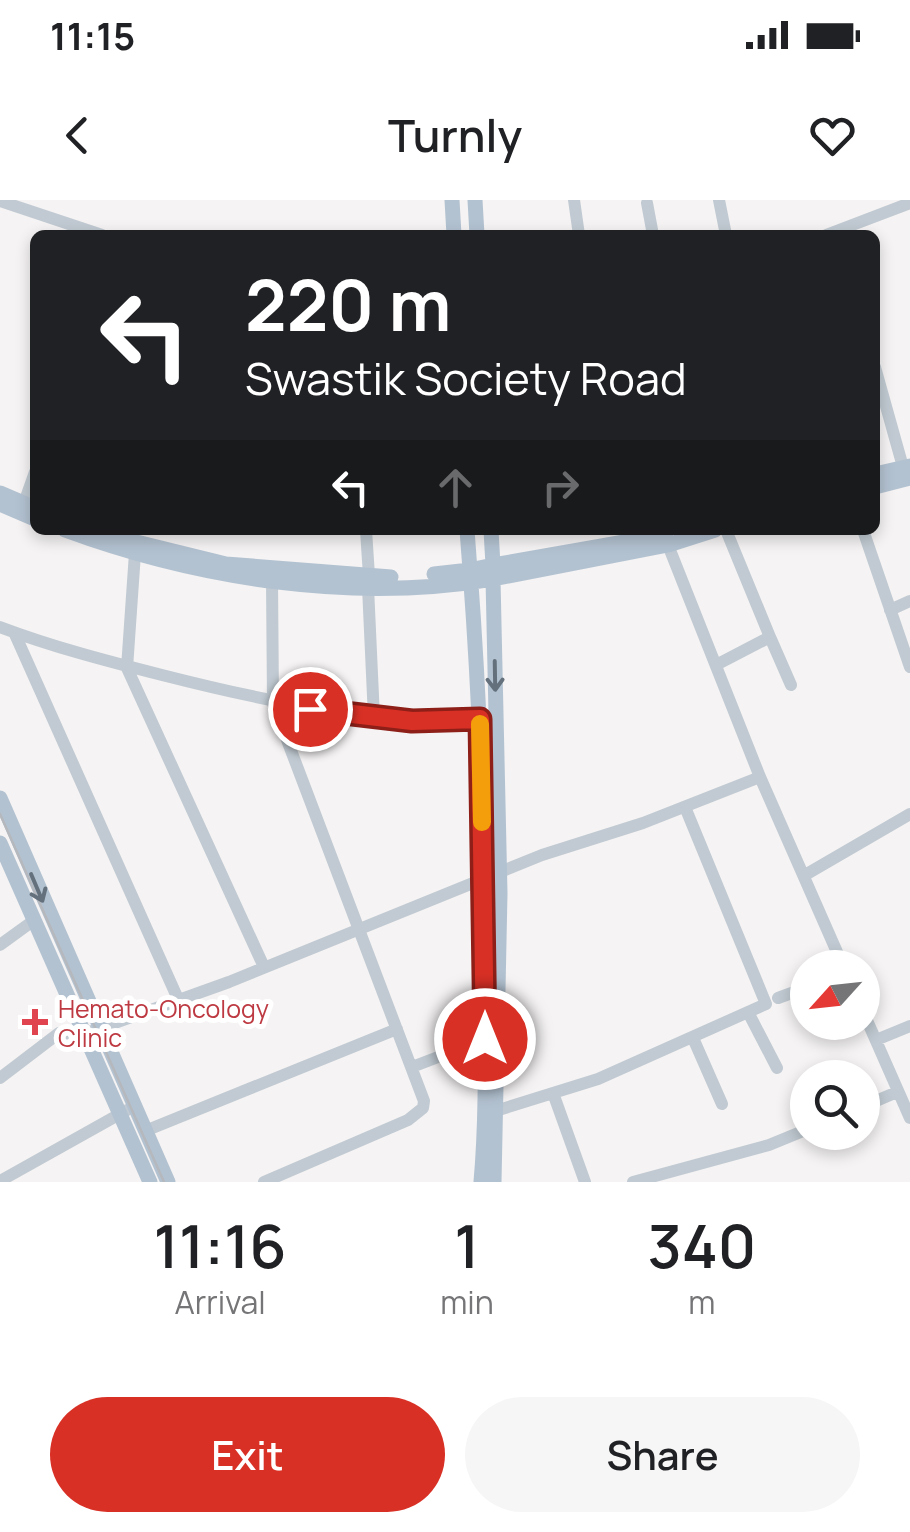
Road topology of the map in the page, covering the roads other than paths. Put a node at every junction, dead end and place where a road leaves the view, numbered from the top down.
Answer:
1 (452, 200) edge
2 (475, 200) edge
3 (574, 200) edge
4 (719, 200) edge
5 (0, 201) edge
6 (647, 203) dead end
7 (910, 203) edge
8 (884, 206) edge
9 (87, 230) edge
10 (454, 230) edge
11 (477, 230) edge
12 (577, 230) edge
13 (652, 230) edge
14 (725, 230) edge
15 (841, 230) edge
16 (880, 383) edge
17 (908, 470) edge
18 (880, 473) edge
19 (880, 484) edge
20 (0, 493) edge
21 (0, 504) edge
22 (30, 506) edge
23 (30, 517) edge
24 (80, 535) edge
25 (123, 535) edge
26 (366, 535) edge
27 (468, 535) edge
28 (490, 535) edge
29 (662, 535) edge
30 (667, 535) edge
31 (728, 535) edge
32 (865, 535) edge
33 (135, 553) junction
34 (493, 572) junction
35 (470, 576) junction
36 (272, 580) junction
37 (368, 581) junction
38 (910, 601) edge
39 (890, 610) junction
40 (7, 630) edge
41 (770, 637) junction
42 (716, 664) junction
43 (910, 666) edge
44 (127, 668) junction
45 (791, 685) dead end
46 (273, 703) junction
47 (374, 718) junction
48 (480, 719) junction
49 (760, 777) junction
50 (0, 798) edge
51 (685, 806) junction
52 (910, 814) edge
53 (0, 843) edge
54 (805, 875) junction
55 (491, 876) junction
56 (33, 921) junction
57 (358, 929) junction
58 (0, 945) edge
59 (836, 950) edge
60 (264, 967) junction
61 (790, 994) edge
62 (778, 998) dead end
63 (178, 999) junction
64 (749, 1014) junction
65 (910, 1026) edge
66 (397, 1029) junction
67 (91, 1031) junction
68 (692, 1038) junction
69 (880, 1038) edge
70 (485, 1039) junction
71 (876, 1040) edge
72 (412, 1068) junction
73 (777, 1068) dead end
74 (0, 1078) edge
75 (898, 1092) junction
76 (553, 1094) junction
77 (880, 1099) edge
78 (722, 1104) dead end
79 (126, 1110) junction
80 (492, 1112) junction
81 (910, 1118) edge
82 (145, 1131) junction
83 (790, 1137) edge
84 (0, 1181) edge
85 (150, 1182) edge
86 (168, 1182) edge
87 (264, 1182) edge
88 (481, 1182) edge
89 (494, 1182) edge
90 (585, 1182) edge
91 (633, 1182) edge

1 - 10 main road
2 - 11 main road
3 - 12 street
4 - 14 street
5 - 9 street
6 - 13 street
7 - 8 street
8 - 15 street
16 - 17 street
17 - 18 main road
17 - 19 main road
20 - 22 main road
21 - 23 main road
24 - 33 main road
25 - 37 main road
26 - 37 street
27 - 35 main road
28 - 34 main road
29 - 34 main road
30 - 42 street
31 - 41 street
32 - 39 street
33 - 36 main road
33 - 44 street
34 - 35 main road
34 -> 55 main road
35 - 37 main road
35 - 48 main road
36 - 37 main road
36 - 46 street
37 - 47 street
38 - 39 street
39 - 43 street
40 - 44 street
40 - 63 street
41 - 42 street
41 - 45 street
42 - 49 street
44 - 46 street
44 - 60 street
46 - 47 street
46 - 57 street
47 - 48 street
48 - 55 main road
49 - 51 street
49 - 54 street
50 -> 67 main road
51 - 55 street
51 - 64 street
52 - 54 street
53 - 56 main road
54 - 59 street
55 - 57 street
55 - 70 main road
55 - 80 main road
56 - 58 street
56 - 67 main road
57 - 60 street
57 - 66 street
60 - 63 street
61 - 62 street
63 - 67 street
64 - 68 street
64 - 73 street
65 - 69 street
66 - 72 street
66 - 82 street
67 - 74 street
67 - 79 main road
68 - 76 street
68 - 78 street
70 - 72 street
70 - 80 main road
71 - 75 street
72 - 87 street
75 - 77 street
75 - 81 street
76 - 80 street
76 - 90 street
79 - 82 main road
79 - 84 street
79 - 85 main road
80 - 88 main road
80 - 89 main road
82 - 86 main road
83 - 91 street

